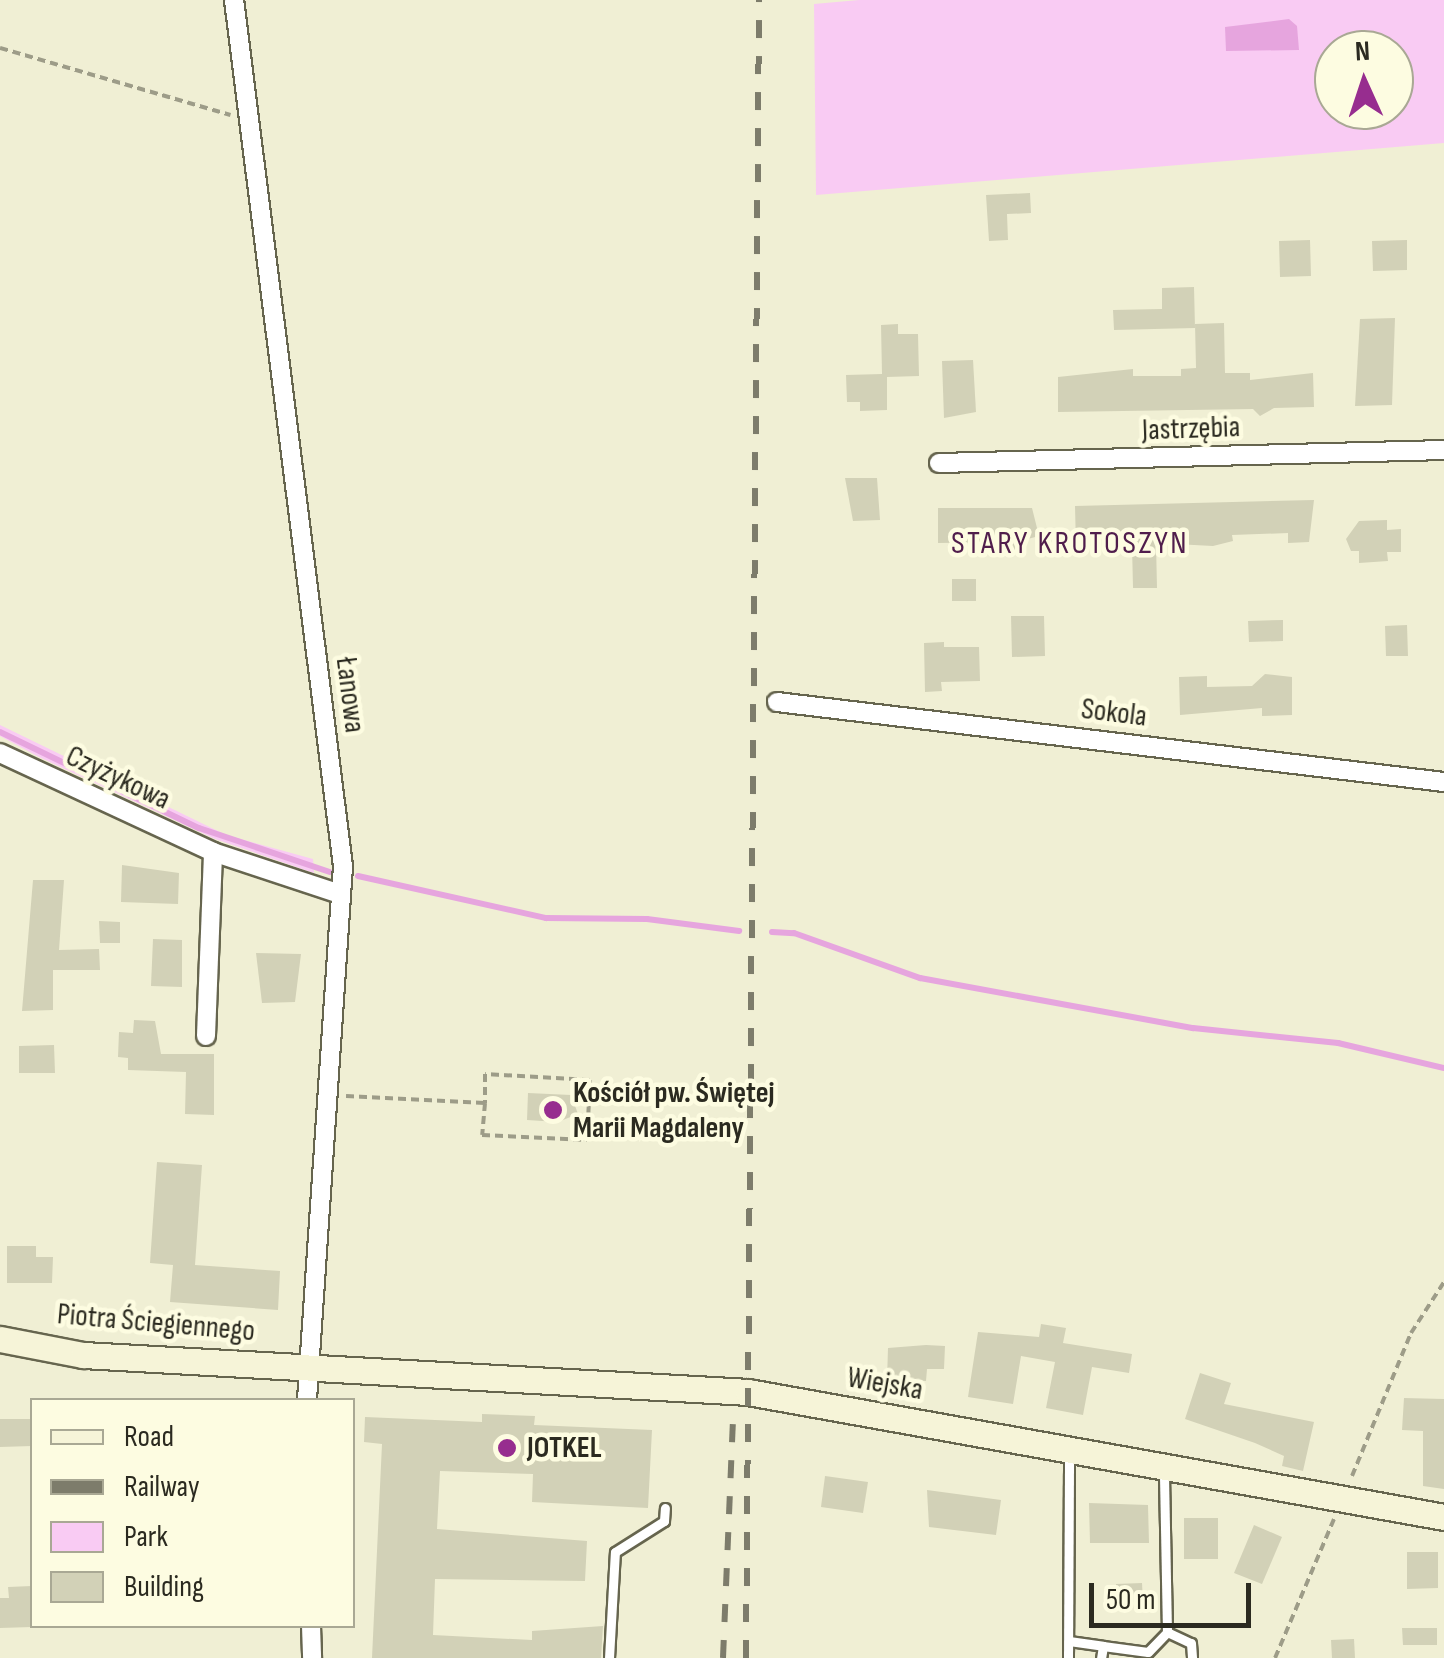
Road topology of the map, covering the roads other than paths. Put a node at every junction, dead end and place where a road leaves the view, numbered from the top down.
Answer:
1 (234, 0) edge
2 (1444, 450) edge
3 (939, 464) dead end
4 (777, 702) dead end
5 (0, 753) edge
6 (1444, 782) edge
7 (214, 852) junction
8 (340, 894) junction
9 (206, 1036) dead end
10 (0, 1339) edge
11 (308, 1367) junction
12 (307, 1398) edge
13 (1069, 1452) junction
14 (1164, 1470) junction
15 (665, 1508) dead end
16 (1444, 1517) edge
17 (310, 1628) edge
18 (1167, 1632) junction
19 (1070, 1641) junction
20 (1102, 1646) junction
21 (1147, 1655) edge
22 (312, 1658) edge
23 (610, 1658) edge
24 (1068, 1658) edge
25 (1101, 1658) edge
26 (1192, 1658) edge

1 - 8 street, Łanowa
2 - 3 street, Jastrzębia
4 - 6 street, Sokola
5 - 7 street, Czyżykowa
7 - 8 street, Czyżykowa
7 - 9 street
8 - 11 street, Łanowa
10 - 11 street, Piotra Ściegiennego
11 - 12 street, Łanowa
11 - 13 street, Wiejska
13 - 14 street, Wiejska
13 - 19 lane
14 - 16 street, Wiejska
14 - 18 lane
15 - 23 lane
17 - 22 street
18 - 21 lane
18 - 26 lane
19 - 20 lane
19 - 24 lane
20 - 21 lane
20 - 25 lane

